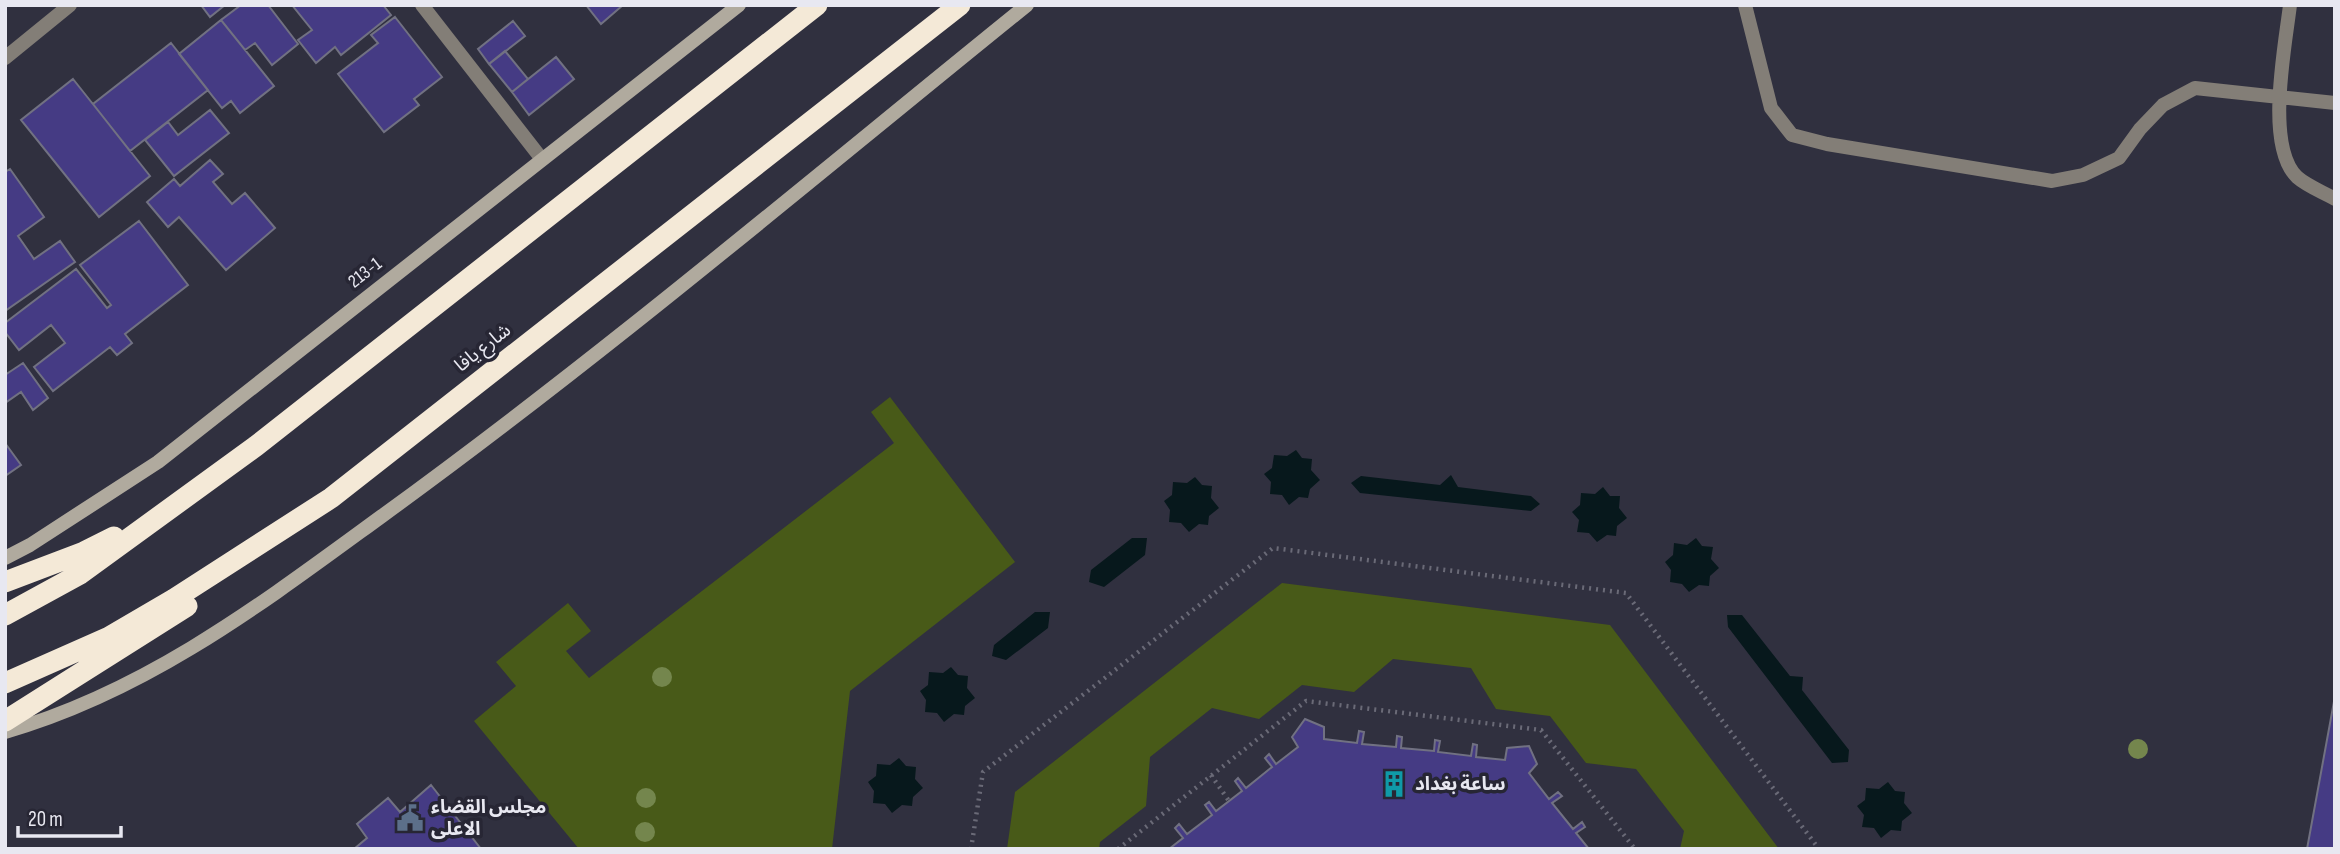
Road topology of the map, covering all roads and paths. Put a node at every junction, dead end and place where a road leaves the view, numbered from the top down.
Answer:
1 (70, 5) edge
2 (422, 5) edge
3 (739, 5) edge
4 (817, 5) edge
5 (1027, 5) edge
6 (1745, 5) edge
7 (2290, 5) edge
8 (956, 9) edge
9 (5, 58) edge
10 (2280, 97) junction
11 (2335, 103) edge
12 (541, 158) junction
13 (2335, 199) edge
14 (331, 498) junction
15 (178, 504) junction
16 (5, 558) edge
17 (5, 582) edge
18 (5, 615) edge
19 (5, 682) edge
20 (5, 721) edge
21 (5, 732) edge
22 (1210, 775) junction
23 (1229, 801) dead end
24 (971, 849) edge
25 (1118, 849) edge
26 (1636, 849) edge
27 (1819, 849) edge

1 - 9 street
2 - 12 street
3 - 12 main road, 213-1
4 - 15 highway
5 - 21 main road
6 - 10 street
7 - 10 street
8 - 14 highway, شارع يافا
10 - 11 street
10 - 13 street
12 - 16 main road, 213-1
14 - 19 highway, شارع يافا
14 - 20 highway
15 - 17 highway
15 - 18 highway
22 - 23 path
22 - 25 path
22 - 26 path
24 - 27 path

